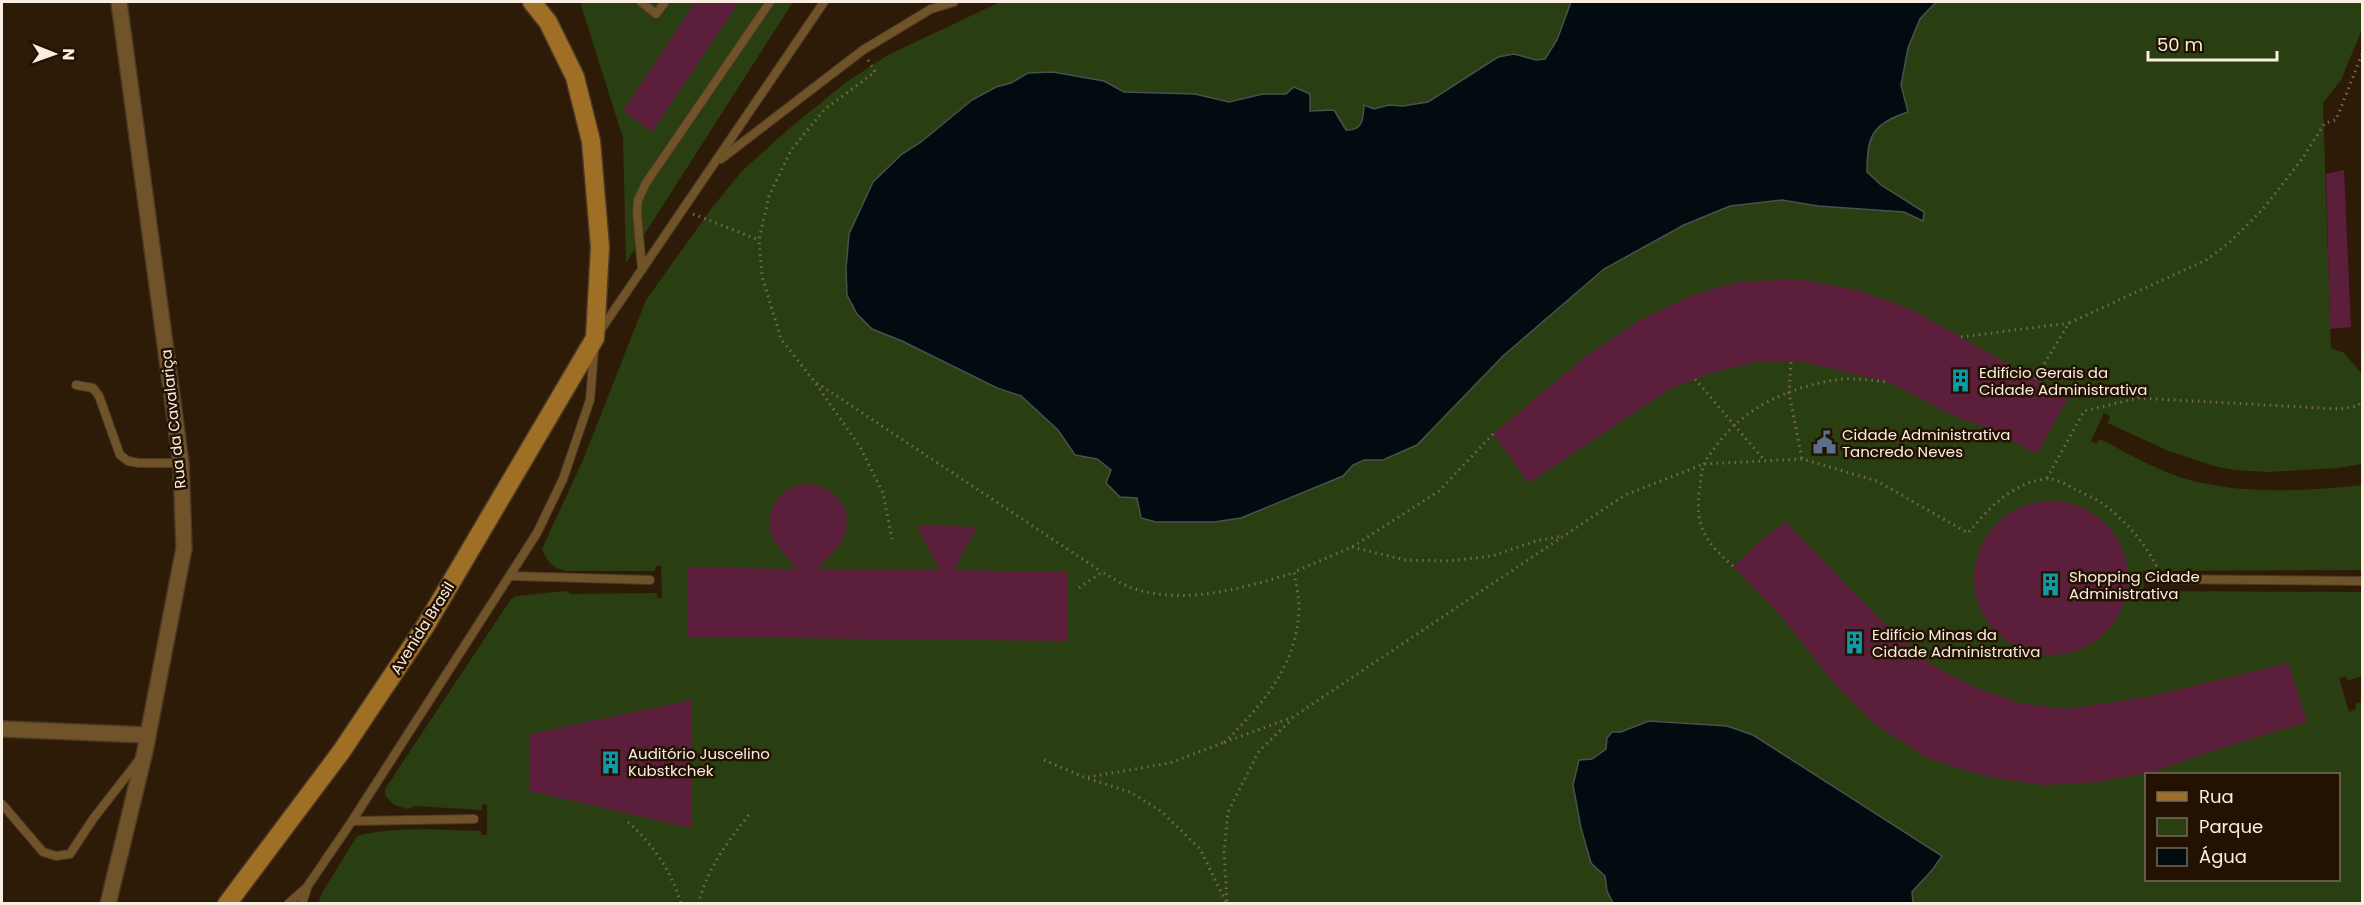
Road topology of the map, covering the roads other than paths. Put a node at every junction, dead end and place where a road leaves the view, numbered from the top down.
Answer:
1 (119, 2) edge
2 (532, 2) edge
3 (641, 2) edge
4 (665, 2) edge
5 (770, 2) edge
6 (824, 2) edge
7 (954, 2) edge
8 (715, 163) junction
9 (642, 269) junction
10 (595, 338) junction
11 (76, 385) dead end
12 (181, 463) junction
13 (511, 576) junction
14 (2151, 579) dead end
15 (650, 580) dead end
16 (2362, 581) edge
17 (2, 729) edge
18 (148, 735) junction
19 (145, 751) junction
20 (2, 804) edge
21 (474, 819) dead end
22 (352, 821) junction
23 (307, 887) junction
24 (108, 903) edge
25 (227, 903) edge
26 (288, 903) edge
27 (302, 903) edge

1 - 12 street, Rua da Cavalariça
2 - 10 street
3 - 4 lane
5 - 9 lane
6 - 8 lane
7 - 8 lane
8 - 9 lane
9 - 10 lane
10 - 13 lane
10 - 25 street, Avenida Brasil
11 - 12 lane
12 - 18 street, Rua da Cavalariça
13 - 15 lane
13 - 22 lane
14 - 16 lane
17 - 18 street
18 - 19 street, Rua da Cavalariça
19 - 20 lane
19 - 24 street, Rua da Cavalariça
21 - 22 lane
22 - 23 lane
23 - 26 lane
23 - 27 lane

